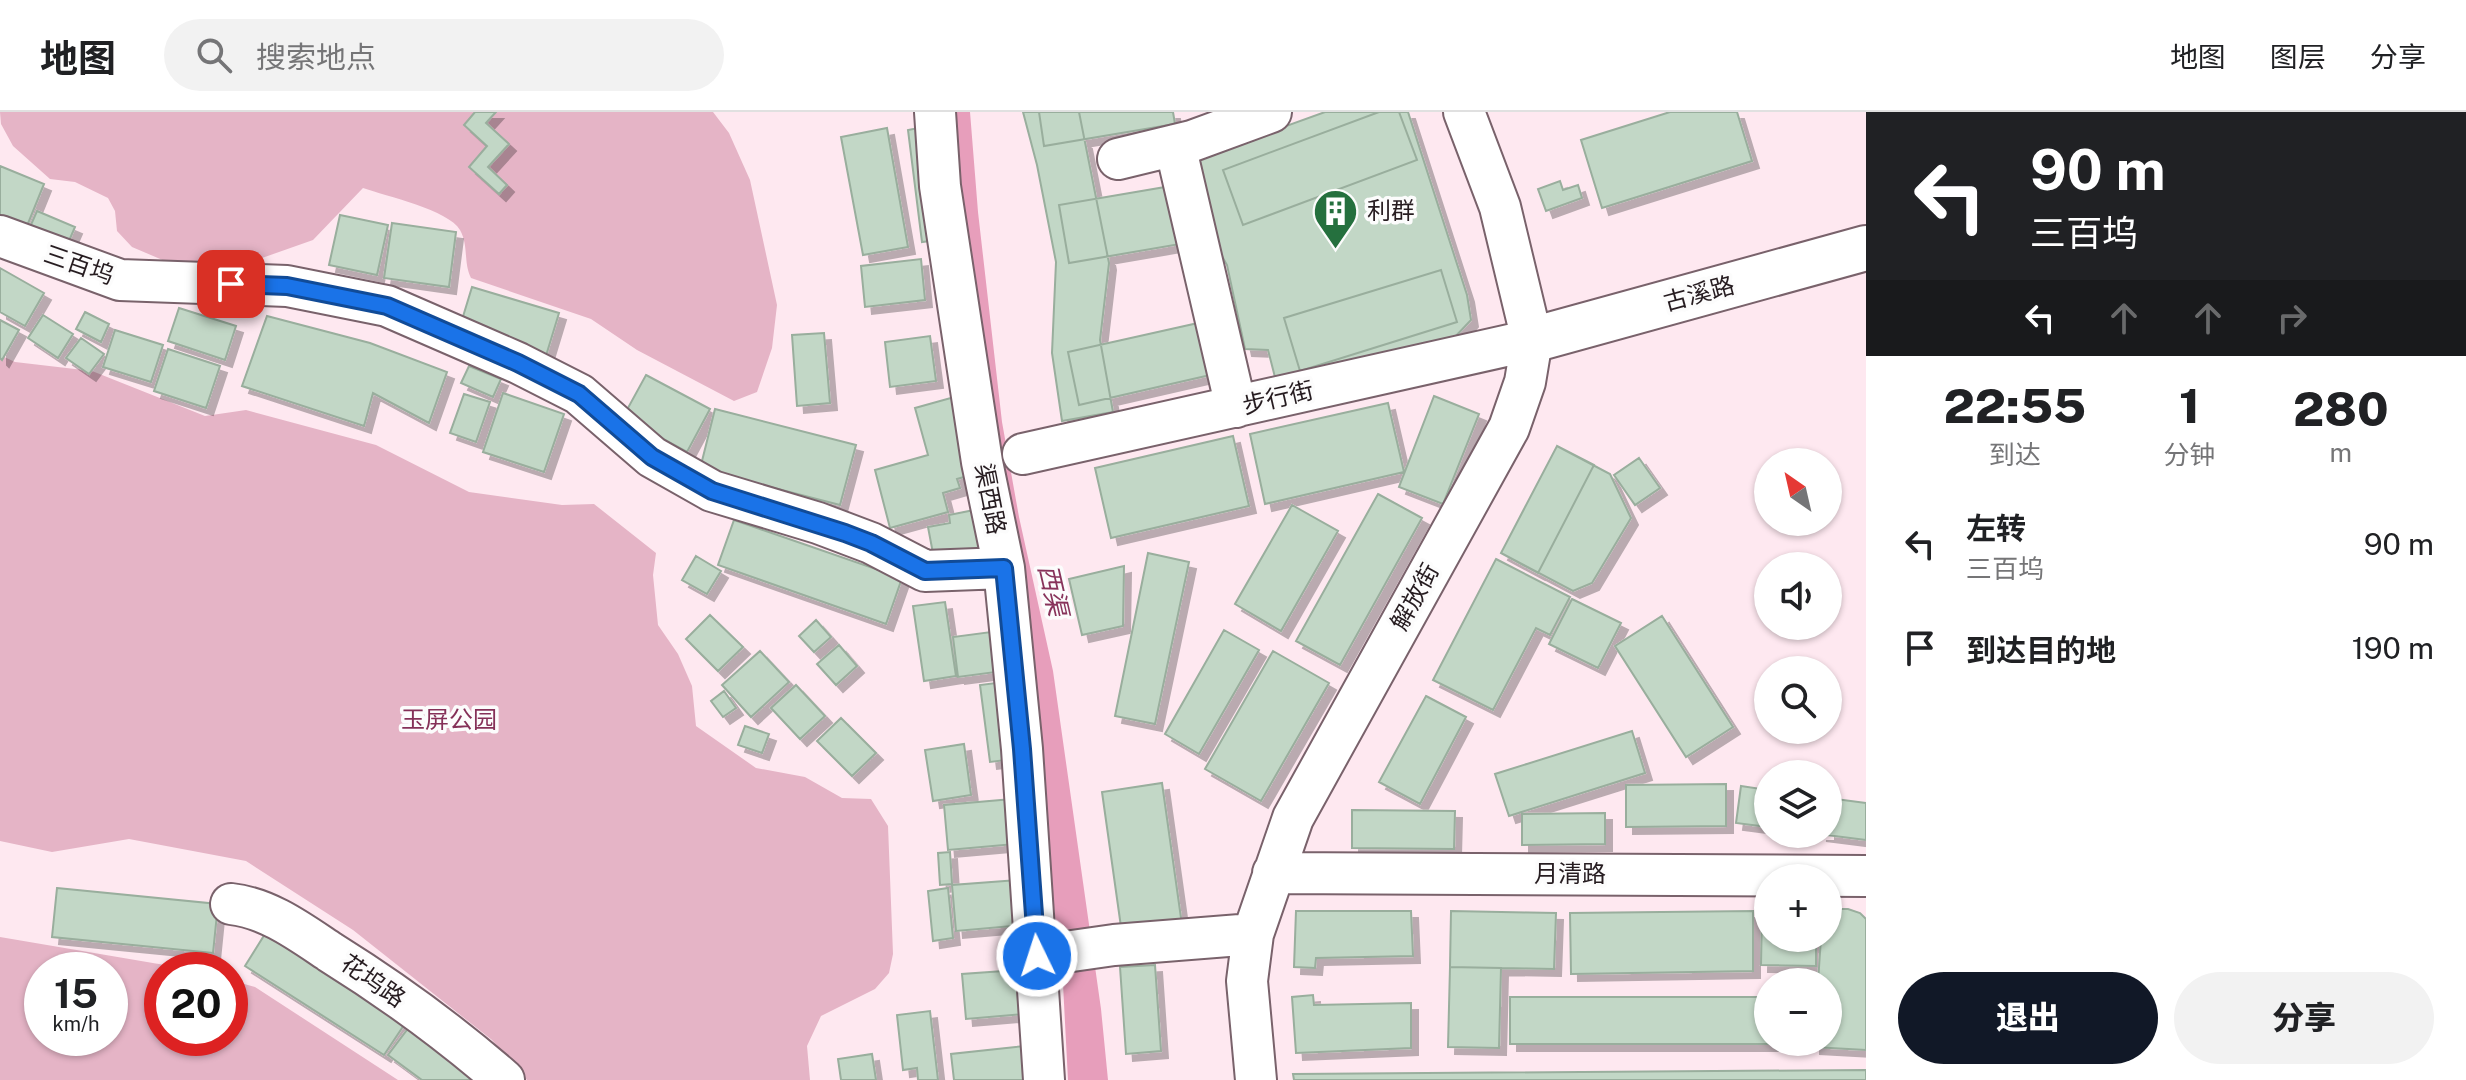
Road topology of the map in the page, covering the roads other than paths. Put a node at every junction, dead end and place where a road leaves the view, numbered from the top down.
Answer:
1 (935, 112) edge
2 (1271, 112) edge
3 (1464, 112) edge
4 (1175, 145) junction
5 (1118, 159) dead end
6 (0, 236) edge
7 (1866, 248) edge
8 (1532, 340) junction
9 (1236, 407) junction
10 (1023, 454) dead end
11 (1004, 568) junction
12 (1273, 873) junction
13 (1866, 876) edge
14 (231, 904) dead end
15 (1253, 934) junction
16 (1037, 956) junction
17 (504, 1080) edge
18 (1044, 1080) edge
19 (1256, 1080) edge

1 - 11 street, 渠西路
2 - 4 street
3 - 8 street, 解放街
4 - 5 street
4 - 9 street
6 - 11 street, 三百坞
7 - 8 main road, 古溪路
8 - 9 street, 步行街
8 - 12 street, 解放街
9 - 10 street, 步行街
11 - 16 street, 渠西路
12 - 13 street, 月清路
12 - 15 street, 解放街
14 - 17 street, 花坞路
15 - 16 street
15 - 19 street, 解放街
16 - 18 street, 渠西路

